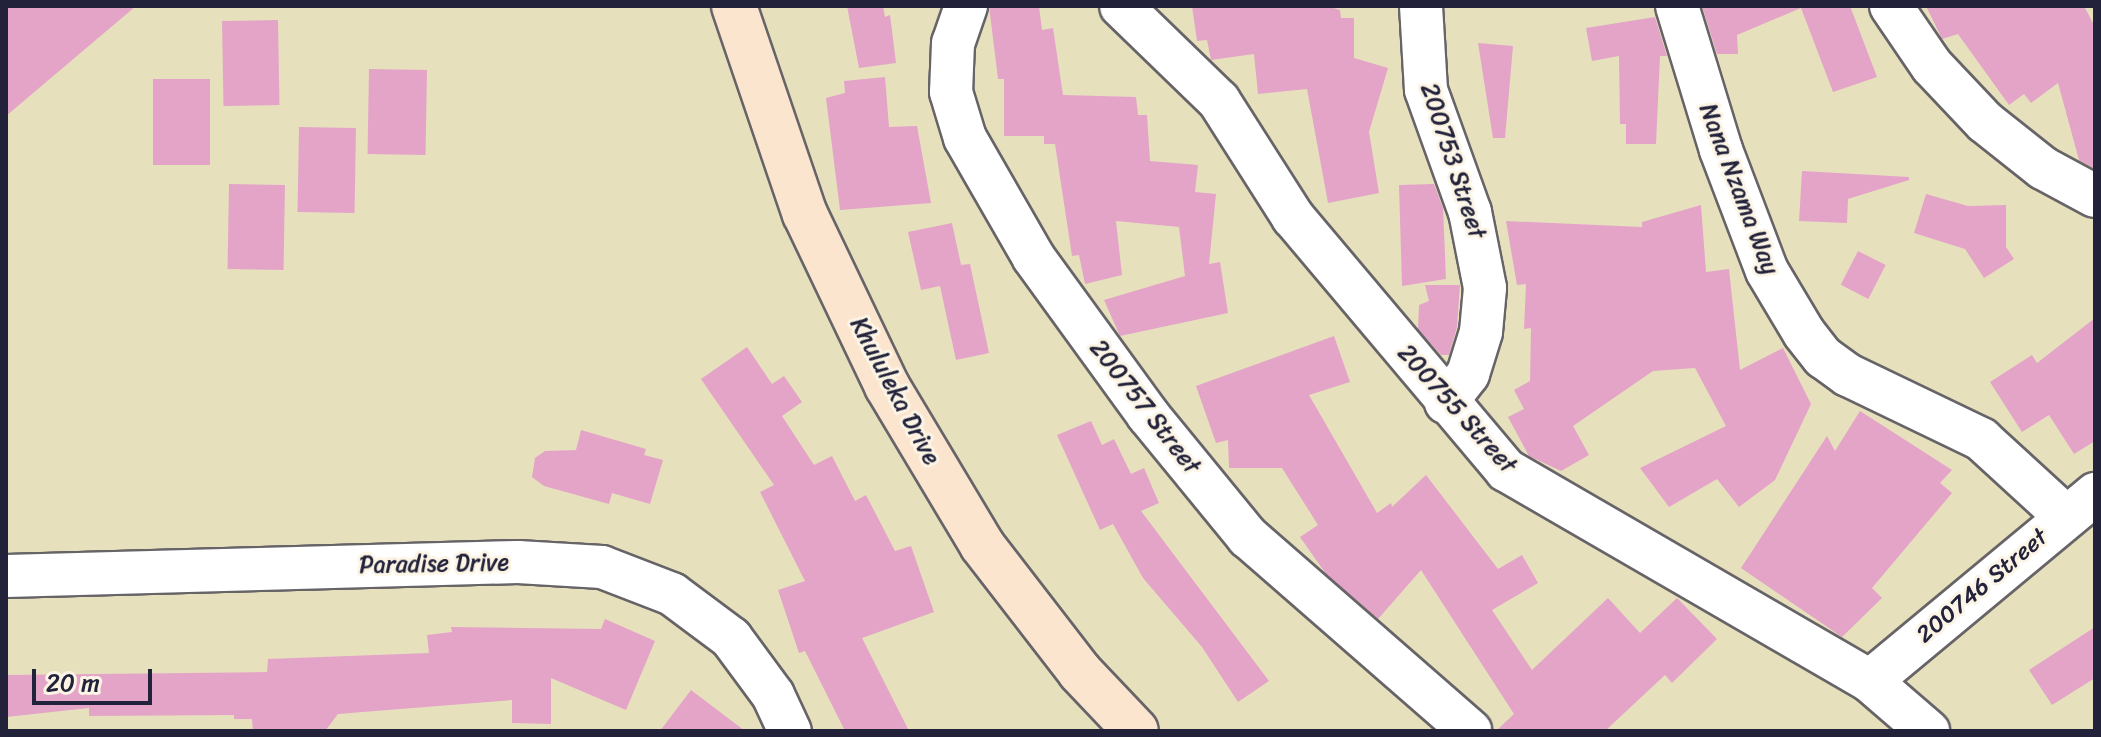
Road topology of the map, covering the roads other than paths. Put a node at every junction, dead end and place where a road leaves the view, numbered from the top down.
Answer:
1 (734, 6) edge
2 (966, 6) edge
3 (1121, 6) edge
4 (1421, 6) edge
5 (1677, 6) edge
6 (1891, 6) edge
7 (2095, 196) edge
8 (1446, 402) junction
9 (2080, 505) edge
10 (6, 576) edge
11 (1870, 681) junction
12 (790, 731) edge
13 (1136, 731) edge
14 (1470, 731) edge
15 (1928, 731) edge

1 - 13 street, Khululeka Drive
2 - 14 street, 200757 Street
3 - 8 street, 200755 Street
4 - 8 street, 200753 Street
5 - 9 street, Nana Nzama Way
6 - 7 street
8 - 11 street, 200755 Street
9 - 11 street, 200746 Street
10 - 12 street, Paradise Drive
11 - 15 street, 200755 Street

